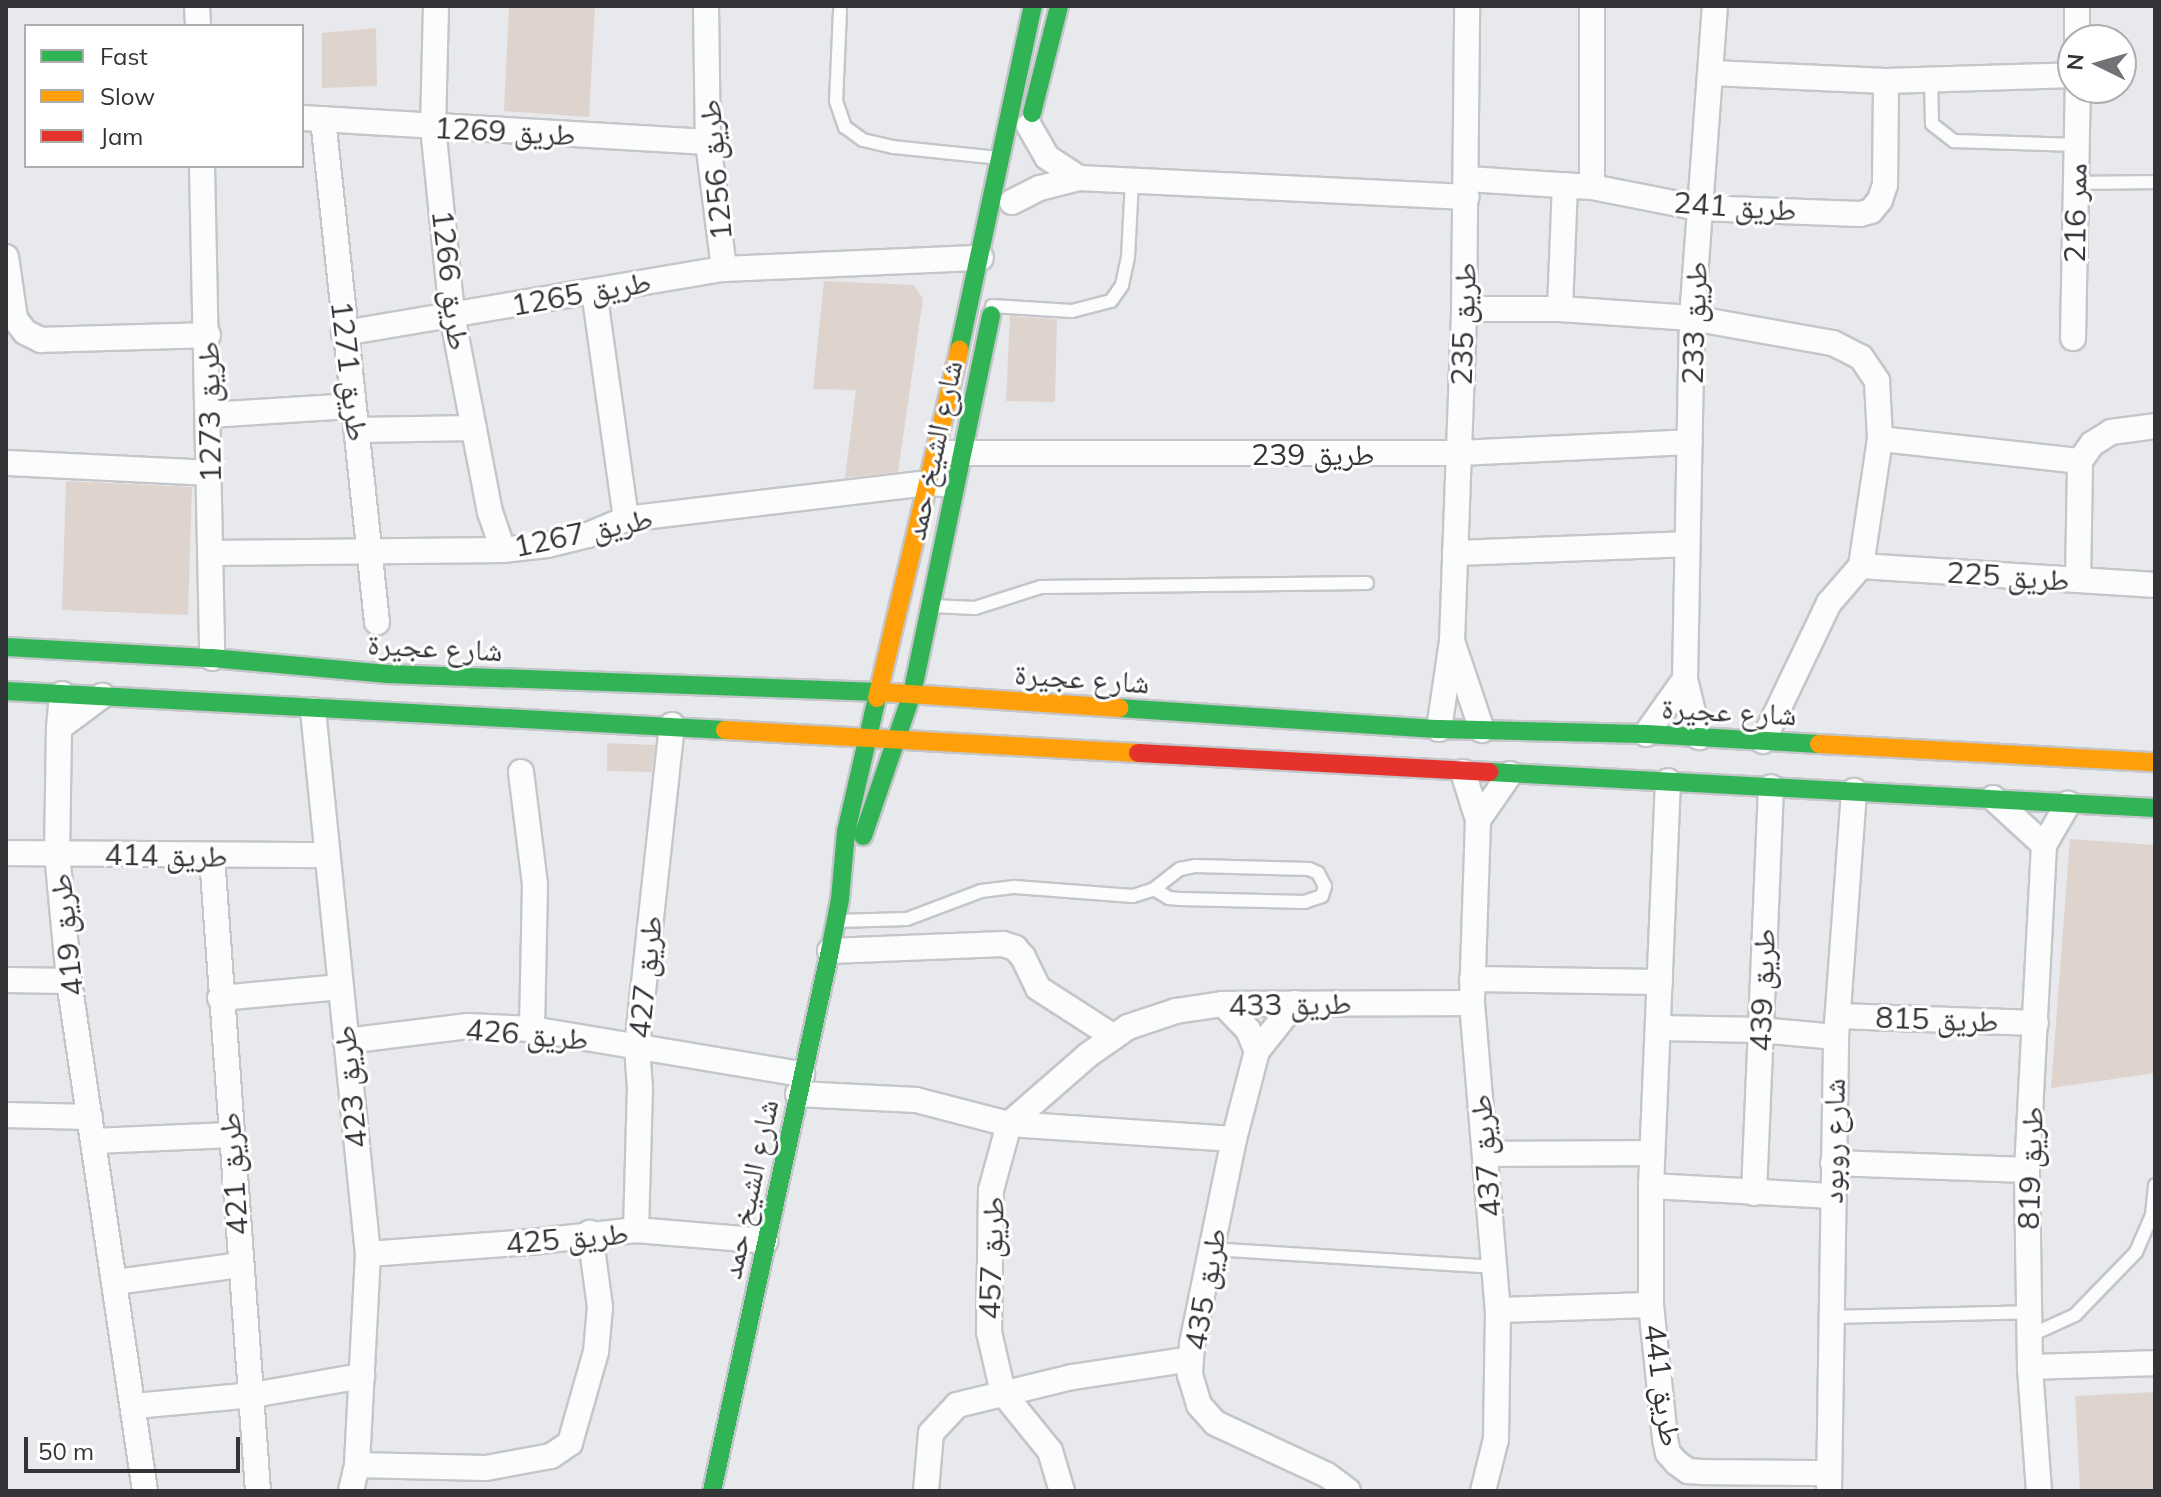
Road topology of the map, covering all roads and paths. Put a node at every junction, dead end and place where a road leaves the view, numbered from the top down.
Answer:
1 (436, 6) edge
2 (706, 6) edge
3 (1033, 6) edge
4 (1059, 6) edge
5 (1467, 6) edge
6 (1592, 6) edge
7 (1715, 6) edge
8 (840, 11) dead end
9 (1712, 73) junction
10 (2057, 75) edge
11 (1931, 79) junction
12 (1886, 81) junction
13 (2078, 104) edge
14 (313, 119) edge
15 (1029, 126) junction
16 (433, 127) junction
17 (708, 142) junction
18 (2077, 145) junction
19 (1002, 158) junction
20 (202, 168) edge
21 (1079, 178) junction
22 (1132, 181) junction
23 (2155, 182) edge
24 (2076, 183) junction
25 (1565, 185) junction
26 (1592, 187) junction
27 (1467, 188) junction
28 (1699, 208) junction
29 (1011, 209) joint
30 (6, 257) edge
31 (981, 258) junction
32 (724, 269) junction
33 (594, 291) junction
34 (994, 299) joint
35 (1464, 309) junction
36 (1560, 309) junction
37 (452, 315) junction
38 (1692, 318) junction
39 (344, 333) junction
40 (208, 335) junction
41 (2073, 338) dead end
42 (209, 415) junction
43 (356, 418) junction
44 (2155, 426) edge
45 (474, 428) junction
46 (1880, 439) junction
47 (1690, 442) junction
48 (948, 453) junction
49 (1459, 453) junction
50 (2080, 461) junction
51 (6, 463) edge
52 (210, 473) junction
53 (929, 483) junction
54 (954, 485) junction
55 (626, 519) junction
56 (1685, 544) junction
57 (503, 550) junction
58 (372, 552) junction
59 (211, 553) junction
60 (1455, 553) junction
61 (1861, 566) junction
62 (2078, 580) junction
63 (1367, 583) dead end
64 (2155, 585) edge
65 (929, 606) junction
66 (377, 622) dead end
67 (1452, 641) junction
68 (6, 647) edge
69 (212, 658) junction
70 (1685, 679) junction
71 (6, 691) edge
72 (879, 692) junction
73 (62, 694) junction
74 (912, 694) junction
75 (102, 696) junction
76 (313, 710) junction
77 (672, 725) junction
78 (59, 728) junction
79 (1439, 729) junction
80 (1482, 730) junction
81 (1646, 734) junction
82 (868, 735) junction
83 (1699, 737) junction
84 (898, 738) junction
85 (1763, 741) junction
86 (2155, 762) edge
87 (521, 772) dead end
88 (1463, 772) junction
89 (1510, 774) junction
90 (1668, 781) junction
91 (1771, 787) junction
92 (1854, 791) junction
93 (1993, 798) junction
94 (2068, 804) junction
95 (2155, 808) edge
96 (1478, 820) junction
97 (2044, 845) junction
98 (6, 853) edge
99 (57, 853) junction
100 (325, 855) junction
101 (212, 857) junction
102 (1154, 889) junction
103 (840, 899) junction
104 (836, 921) junction
105 (830, 951) junction
106 (1472, 979) junction
107 (6, 980) edge
108 (69, 981) junction
109 (1660, 982) junction
110 (340, 987) junction
111 (220, 998) junction
112 (1295, 1003) junction
113 (1472, 1003) junction
114 (1223, 1004) junction
115 (2036, 1023) junction
116 (1837, 1026) junction
117 (1658, 1028) junction
118 (532, 1029) junction
119 (1760, 1030) junction
120 (1114, 1037) junction
121 (346, 1041) junction
122 (637, 1047) junction
123 (1257, 1051) junction
124 (800, 1084) junction
125 (6, 1115) edge
126 (90, 1117) junction
127 (1009, 1124) junction
128 (231, 1135) junction
129 (1234, 1139) junction
130 (94, 1141) junction
131 (1652, 1153) junction
132 (1485, 1154) junction
133 (1833, 1163) junction
134 (2027, 1170) junction
135 (2155, 1185) edge
136 (1651, 1186) junction
137 (1754, 1193) junction
138 (1832, 1196) junction
139 (636, 1230) junction
140 (590, 1233) junction
141 (766, 1241) junction
142 (1211, 1249) junction
143 (368, 1254) junction
144 (240, 1265) junction
145 (1494, 1267) junction
146 (116, 1282) junction
147 (1651, 1305) junction
148 (1498, 1310) junction
149 (1830, 1317) junction
150 (2029, 1324) junction
151 (1191, 1359) junction
152 (2155, 1363) edge
153 (2030, 1367) junction
154 (362, 1376) junction
155 (1003, 1393) junction
156 (253, 1395) junction
157 (135, 1406) junction
158 (357, 1465) junction
159 (484, 1480) edge
160 (1829, 1482) edge
161 (1327, 1483) edge
162 (145, 1491) edge
163 (258, 1491) edge
164 (351, 1491) edge
165 (712, 1491) edge
166 (926, 1491) edge
167 (1062, 1491) edge
168 (1348, 1491) edge
169 (1483, 1491) edge
170 (2039, 1491) edge

1 - 16 street, طريق 1266
2 - 17 street, طريق 1256
3 - 19 street, شارع الشيخ حمد
4 - 15 street
5 - 27 street, طريق 235
6 - 26 street
7 - 9 street, طريق 233
8 - 19 lane
9 - 12 street
9 - 28 street, طريق 233
10 - 11 street
11 - 12 street
11 - 18 lane
12 - 28 street, طريق 241
13 - 18 street, ممر 216
14 - 16 street, طريق 1269
14 - 39 street, طريق 1271
15 - 21 street
15 - 29 street
16 - 17 street, طريق 1269
16 - 37 street, طريق 1266
17 - 32 street, طريق 1256
18 - 24 street, ممر 216
19 - 31 street, شارع الشيخ حمد
20 - 40 street, طريق 1273
21 - 22 street, طريق 241
21 - 29 street, طريق 241
22 - 27 street, طريق 241
22 - 34 lane
23 - 24 lane
24 - 41 street, ممر 216
25 - 26 street, طريق 241
25 - 27 street, طريق 241
25 - 36 street
26 - 28 street, طريق 241
27 - 35 street, طريق 235
28 - 38 street, طريق 233
30 - 40 street
31 - 32 street, طريق 1256
31 - 48 street, شارع الشيخ حمد
32 - 33 street, طريق 1265
33 - 37 street, طريق 1265
33 - 55 street
34 - 48 street, شارع الشيخ حمد
35 - 36 street
35 - 49 street, طريق 235
36 - 38 street
37 - 39 street, طريق 1265
37 - 45 street, طريق 1266
38 - 46 street
38 - 47 street, طريق 233
39 - 43 street, طريق 1271
40 - 42 street, طريق 1273
42 - 43 street
42 - 52 street, طريق 1273
43 - 45 street
43 - 58 street, طريق 1271
44 - 50 street
45 - 57 street, طريق 1266
46 - 50 street
46 - 61 street
47 - 49 street, طريق 239
47 - 56 street, طريق 233
48 - 49 street, طريق 239
48 - 53 street, شارع الشيخ حمد
48 - 54 street, شارع الشيخ حمد
49 - 60 street, طريق 235
50 - 62 street
51 - 52 street
52 - 59 street, طريق 1273
53 - 54 street, طريق 1267
53 - 55 street, طريق 1267
53 - 72 street, شارع الشيخ حمد
54 - 65 street, شارع الشيخ حمد
55 - 57 street, طريق 1267
56 - 60 street
56 - 70 street, طريق 233
57 - 58 street, طريق 1267
58 - 59 street, طريق 1267
58 - 66 street, طريق 1271
59 - 69 street, طريق 1273
60 - 67 street, طريق 235
61 - 62 street, طريق 225
61 - 85 street
62 - 64 street, طريق 225
63 - 65 lane
65 - 74 street, شارع الشيخ حمد
67 - 79 street, طريق 235
67 - 80 street, طريق 235
68 - 69 street, شارع عجيرة
69 - 72 street, شارع عجيرة
70 - 81 street
70 - 83 street, طريق 233
71 - 73 street
72 - 74 street, شارع عجيرة
72 - 82 street, شارع الشيخ حمد
73 - 75 street
73 - 78 street, طريق 419
74 - 79 street, شارع عجيرة
74 - 84 street, شارع الشيخ حمد
75 - 76 street
75 - 78 street
76 - 77 street
76 - 100 street, طريق 423
77 - 82 street
77 - 122 street, طريق 427
78 - 99 street, طريق 419
79 - 80 street, شارع عجيرة
80 - 81 street, شارع عجيرة
81 - 83 street, شارع عجيرة
82 - 84 street
82 - 103 street, شارع الشيخ حمد
83 - 85 street, شارع عجيرة
84 - 88 street
84 - 103 street, شارع الشيخ حمد
85 - 86 street, شارع عجيرة
87 - 118 street
88 - 89 street
88 - 96 street, طريق 437
89 - 90 street
89 - 96 street
90 - 91 street
90 - 109 street
91 - 92 street
91 - 119 street, طريق 439
92 - 93 street
92 - 116 street, شارع روبود
93 - 94 street
93 - 97 street
94 - 95 street
94 - 97 street, طريق 819
96 - 106 street, طريق 437
97 - 115 street, طريق 819
98 - 99 street, طريق 414
99 - 101 street, طريق 414
99 - 108 street, طريق 419
100 - 101 street, طريق 414
100 - 110 street, طريق 423
101 - 111 street, طريق 421
102 - 102 lane
102 - 104 lane
103 - 104 street, شارع الشيخ حمد
104 - 105 street, شارع الشيخ حمد
105 - 120 street
105 - 124 street, شارع الشيخ حمد
106 - 109 street
106 - 113 street, طريق 437
107 - 108 street
108 - 126 street, طريق 419
109 - 117 street
110 - 111 street
110 - 121 street, طريق 423
111 - 128 street, طريق 421
112 - 113 street, طريق 433
112 - 114 street, طريق 433
112 - 123 street, طريق 435
113 - 132 street, طريق 437
114 - 120 street, طريق 433
114 - 123 street
115 - 116 street, طريق 815
115 - 134 street, طريق 819
116 - 119 street
116 - 133 street, شارع روبود
117 - 119 street
117 - 131 street
118 - 121 street, طريق 426
118 - 122 street, طريق 426
119 - 137 street, طريق 439
120 - 127 street, طريق 433
121 - 143 street, طريق 423
122 - 124 street, طريق 426
122 - 139 street, طريق 427
123 - 129 street, طريق 435
124 - 127 street, طريق 426
124 - 141 street, شارع الشيخ حمد
125 - 126 street
126 - 130 street, طريق 419
127 - 129 street, طريق 426
127 - 155 street, طريق 457
128 - 130 street
128 - 144 street, طريق 421
129 - 142 street, طريق 435
130 - 146 street, طريق 419
131 - 132 street
131 - 136 street
132 - 145 street, طريق 437
133 - 134 street
133 - 138 street, شارع روبود
134 - 150 street, طريق 819
135 - 150 lane
136 - 137 street
136 - 147 street
137 - 138 street
138 - 149 street, شارع روبود
139 - 140 street, طريق 425
139 - 141 street, طريق 425
140 - 143 street, طريق 425
140 - 159 street
141 - 165 street, شارع الشيخ حمد
142 - 145 lane
142 - 151 street, طريق 435
143 - 154 street, طريق 423
144 - 146 street
144 - 156 street, طريق 421
145 - 148 street, طريق 437
146 - 157 street, طريق 419
147 - 148 street, طريق 441
147 - 160 street, طريق 441
148 - 169 street, طريق 437
149 - 150 lane
149 - 160 street, شارع روبود
150 - 153 street, طريق 819
151 - 155 street
151 - 161 street, طريق 435
152 - 153 street
153 - 170 street, طريق 819
154 - 156 street
154 - 158 street, طريق 423
155 - 166 street
155 - 167 street
156 - 157 street
156 - 163 street, طريق 421
157 - 162 street, طريق 419
158 - 159 street
158 - 164 street, طريق 423
161 - 168 street, طريق 435

